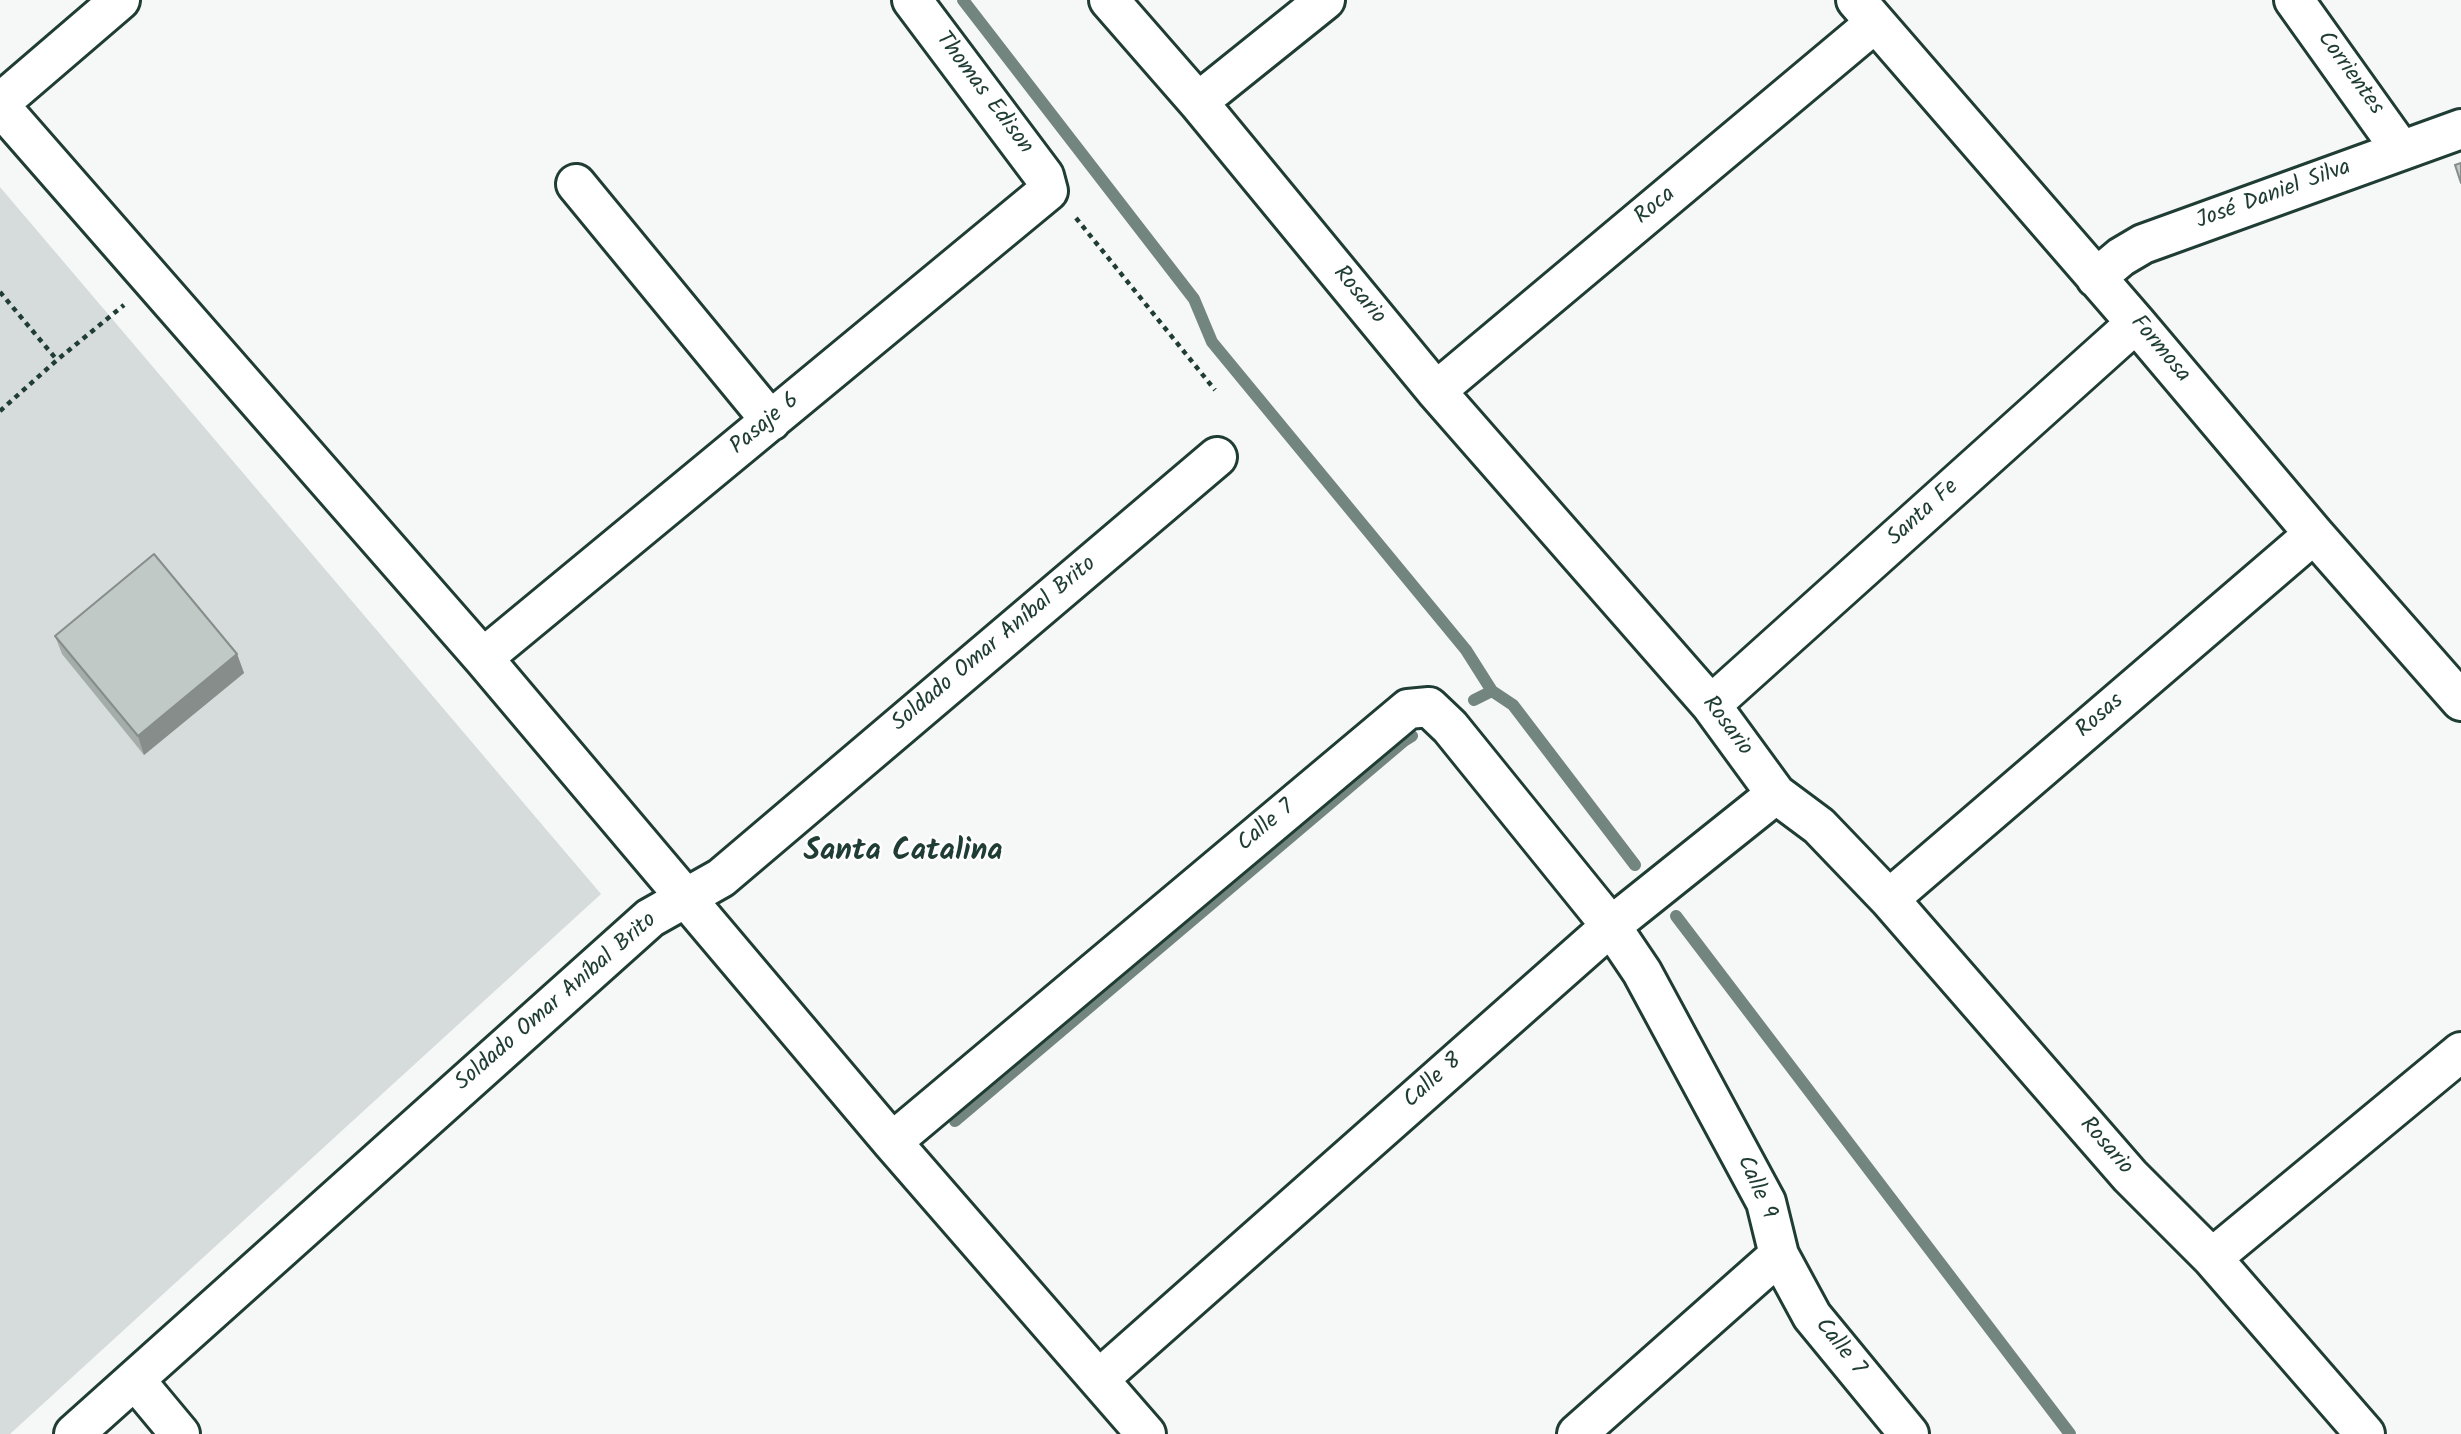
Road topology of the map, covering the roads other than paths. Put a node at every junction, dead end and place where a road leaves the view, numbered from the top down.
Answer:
1 (120, 0) edge
2 (912, 0) edge
3 (1109, 0) edge
4 (1325, 0) edge
5 (2294, 0) edge
6 (1866, 11) edge
7 (1198, 102) junction
8 (0, 104) edge
9 (2461, 129) edge
10 (2402, 150) junction
11 (576, 184) dead end
12 (1048, 191) joint
13 (2096, 278) junction
14 (2137, 323) junction
15 (1437, 391) junction
16 (771, 421) junction
17 (1217, 457) dead end
18 (2314, 534) junction
19 (483, 658) junction
20 (2461, 701) edge
21 (1711, 705) junction
22 (1776, 794) junction
23 (685, 896) junction
24 (1889, 899) junction
25 (1611, 926) junction
26 (2461, 1052) edge
27 (892, 1142) junction
28 (1779, 1255) junction
29 (2212, 1258) junction
30 (1099, 1379) junction
31 (135, 1380) junction
32 (74, 1434) edge
33 (180, 1434) edge
34 (1146, 1434) edge
35 (1577, 1434) edge
36 (1909, 1434) edge
37 (2365, 1434) edge

1 - 8 street
2 - 12 street, Thomas Edison
3 - 7 street, Rosario
4 - 7 street
5 - 10 street, Corrientes
6 - 13 street, Formosa
6 - 15 street, Roca
7 - 15 street, Rosario
8 - 19 street
9 - 10 street, José Daniel Silva
10 - 13 street, José Daniel Silva
11 - 16 street
12 - 16 street, Pasaje 6
13 - 14 street, Formosa
14 - 18 street, Formosa
14 - 21 street, Santa Fe
15 - 21 street, Rosario
16 - 19 street, Pasaje 6
17 - 23 street, Soldado Omar Aníbal Brito
18 - 20 street, Formosa
18 - 24 street, Rosas
19 - 23 street
21 - 22 street, Rosario
22 - 24 street, Rosario
22 - 25 street, Calle 8
23 - 27 street
23 - 31 street, Soldado Omar Aníbal Brito
24 - 29 street, Rosario
25 - 27 street, Calle 7
25 - 28 street, Calle 9
25 - 30 street, Calle 8
26 - 29 street
27 - 30 street
28 - 35 street
28 - 36 street, Calle 7
29 - 37 street, Rosario
30 - 34 street
31 - 32 street, Soldado Omar Aníbal Brito
31 - 33 street

